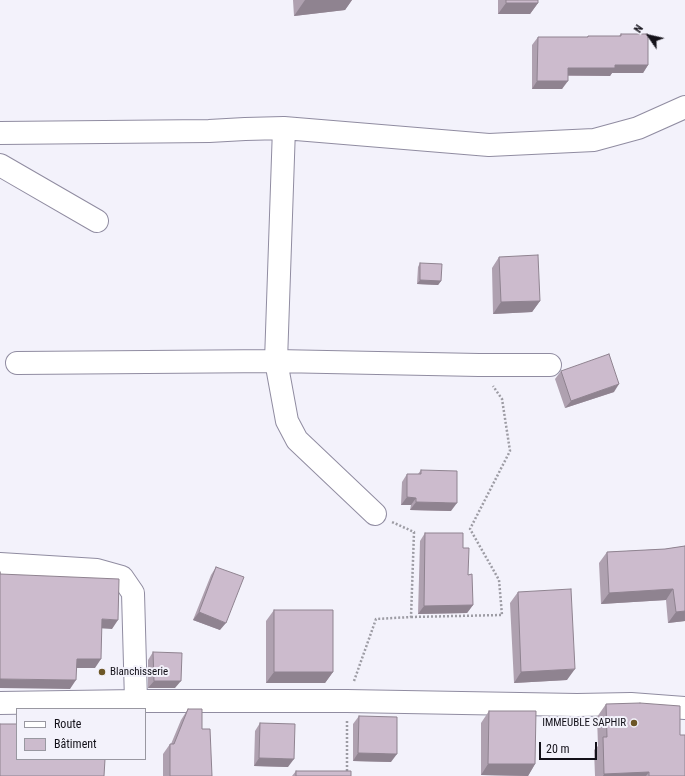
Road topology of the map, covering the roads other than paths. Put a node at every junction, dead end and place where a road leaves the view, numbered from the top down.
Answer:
1 (685, 107) edge
2 (284, 128) junction
3 (0, 133) edge
4 (0, 165) edge
5 (97, 221) dead end
6 (276, 361) junction
7 (17, 363) dead end
8 (550, 365) dead end
9 (375, 514) road end
10 (0, 564) edge
11 (136, 701) junction
12 (0, 703) edge
13 (685, 708) edge

1 - 2 street
2 - 3 street
2 - 6 street
4 - 5 street
6 - 7 street
6 - 8 street
6 - 9 street
10 - 11 street
11 - 12 street
11 - 13 street

